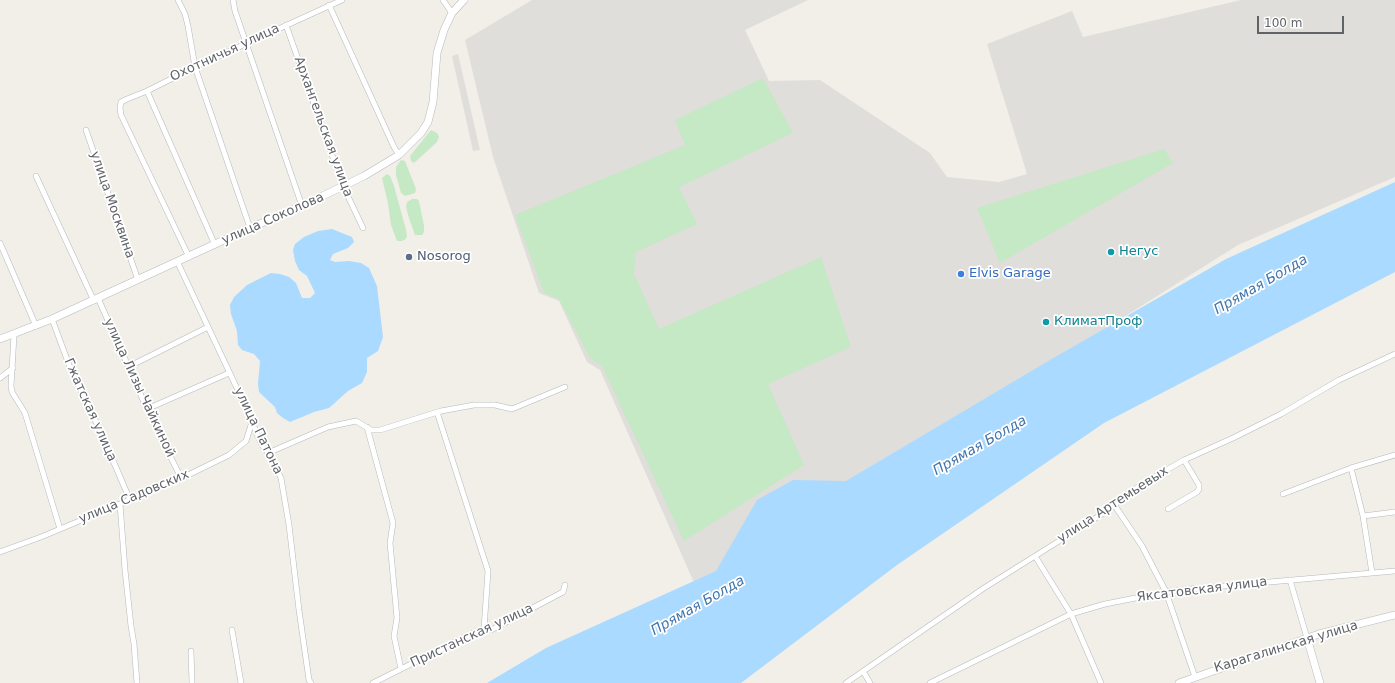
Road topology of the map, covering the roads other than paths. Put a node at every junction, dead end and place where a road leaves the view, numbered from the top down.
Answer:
1 (178, 0) edge
2 (233, 0) edge
3 (342, 0) edge
4 (443, 0) edge
5 (464, 0) edge
6 (329, 5) junction
7 (452, 13) junction
8 (286, 25) junction
9 (246, 43) junction
10 (196, 67) junction
11 (147, 91) junction
12 (86, 130) dead end
13 (399, 155) junction
14 (36, 176) dead end
15 (343, 186) junction
16 (302, 206) junction
17 (250, 228) junction
18 (363, 228) dead end
19 (0, 243) edge
20 (216, 245) junction
21 (189, 257) junction
22 (177, 261) junction
23 (138, 280) junction
24 (96, 299) junction
25 (52, 319) junction
26 (36, 326) junction
27 (208, 327) junction
28 (14, 335) junction
29 (0, 339) edge
30 (1395, 354) edge
31 (128, 367) junction
32 (13, 368) junction
33 (229, 372) junction
34 (0, 378) edge
35 (565, 387) dead end
36 (147, 409) junction
37 (436, 412) junction
38 (252, 422) junction
39 (367, 427) junction
40 (268, 453) junction
41 (1395, 455) edge
42 (1184, 460) junction
43 (1351, 468) junction
44 (181, 478) junction
45 (1282, 494) dead end
46 (130, 500) junction
47 (120, 504) junction
48 (1115, 506) junction
49 (1168, 509) dead end
50 (1395, 512) edge
51 (1363, 516) junction
52 (60, 529) junction
53 (0, 552) edge
54 (1035, 556) junction
55 (1395, 571) edge
56 (1372, 573) junction
57 (1290, 580) junction
58 (565, 585) dead end
59 (1166, 592) junction
60 (1071, 614) junction
61 (1395, 615) edge
62 (484, 629) junction
63 (232, 630) dead end
64 (1307, 638) junction
65 (191, 651) dead end
66 (401, 669) junction
67 (863, 671) junction
68 (1195, 677) junction
69 (137, 683) edge
70 (192, 683) edge
71 (241, 683) edge
72 (311, 683) edge
73 (373, 683) edge
74 (846, 683) edge
75 (870, 683) edge
76 (931, 683) edge
77 (1101, 683) edge
78 (1179, 683) edge
79 (1320, 683) edge

1 - 10 street
2 - 9 street
3 - 6 street, Охотничья улица
4 - 7 street
5 - 7 main road, улица Соколова
6 - 8 street, Охотничья улица
6 - 13 street
7 - 13 main road, улица Соколова
8 - 9 street, Охотничья улица
8 - 15 street, Архангельская улица
9 - 10 street, Охотничья улица
9 - 16 street
10 - 11 street, Охотничья улица
10 - 17 street
11 - 20 street
11 - 21 street, Охотничья улица
12 - 23 street, улица Москвина
13 - 15 main road, улица Соколова
14 - 24 street, улица Лизы Чайкиной
15 - 16 main road, улица Соколова
15 - 18 street, Архангельская улица
16 - 17 main road, улица Соколова
17 - 20 main road, улица Соколова
19 - 26 street
20 - 21 main road, улица Соколова
21 - 22 main road, улица Соколова
22 - 23 main road, улица Соколова
22 - 27 street, улица Патона
23 - 24 main road, улица Соколова
24 - 25 main road, улица Соколова
24 - 31 street, улица Лизы Чайкиной
25 - 26 main road, улица Соколова
25 - 46 street, Гжатская улица
26 - 28 main road, улица Соколова
27 - 31 street
27 - 33 street, улица Патона
28 - 29 main road, улица Соколова
28 - 32 street
30 - 42 street, улица Артемьевых
31 - 36 street, улица Лизы Чайкиной
32 - 34 street
32 - 52 street
33 - 36 street
33 - 38 street, улица Патона
35 - 37 street
36 - 44 street, улица Лизы Чайкиной
37 - 39 street
37 - 62 street
38 - 40 street, улица Патона
38 - 44 street, улица Садовских
39 - 40 street
39 - 66 street
40 - 72 street, улица Патона
41 - 43 street
42 - 48 street, улица Артемьевых
42 - 49 street
43 - 45 street
43 - 51 street
44 - 46 street, улица Садовских
46 - 47 street, улица Садовских
47 - 52 street, улица Садовских
47 - 69 street
48 - 54 street, улица Артемьевых
48 - 59 street
50 - 51 street
51 - 56 street
52 - 53 street, улица Садовских
54 - 60 street
54 - 67 street, улица Артемьевых
55 - 56 street, Яксатовская улица
56 - 57 street, Яксатовская улица
57 - 59 street, Яксатовская улица
57 - 64 street
58 - 62 street, Пристанская улица
59 - 60 street, Яксатовская улица
59 - 68 street
60 - 76 street, Яксатовская улица
60 - 77 street
61 - 64 main road, Карагалинская улица
62 - 66 street, Пристанская улица
63 - 71 street
64 - 68 main road, Карагалинская улица
64 - 79 main road
65 - 70 street
66 - 73 street, Пристанская улица
67 - 74 street, улица Артемьевых
67 - 75 street
68 - 78 main road, Карагалинская улица

